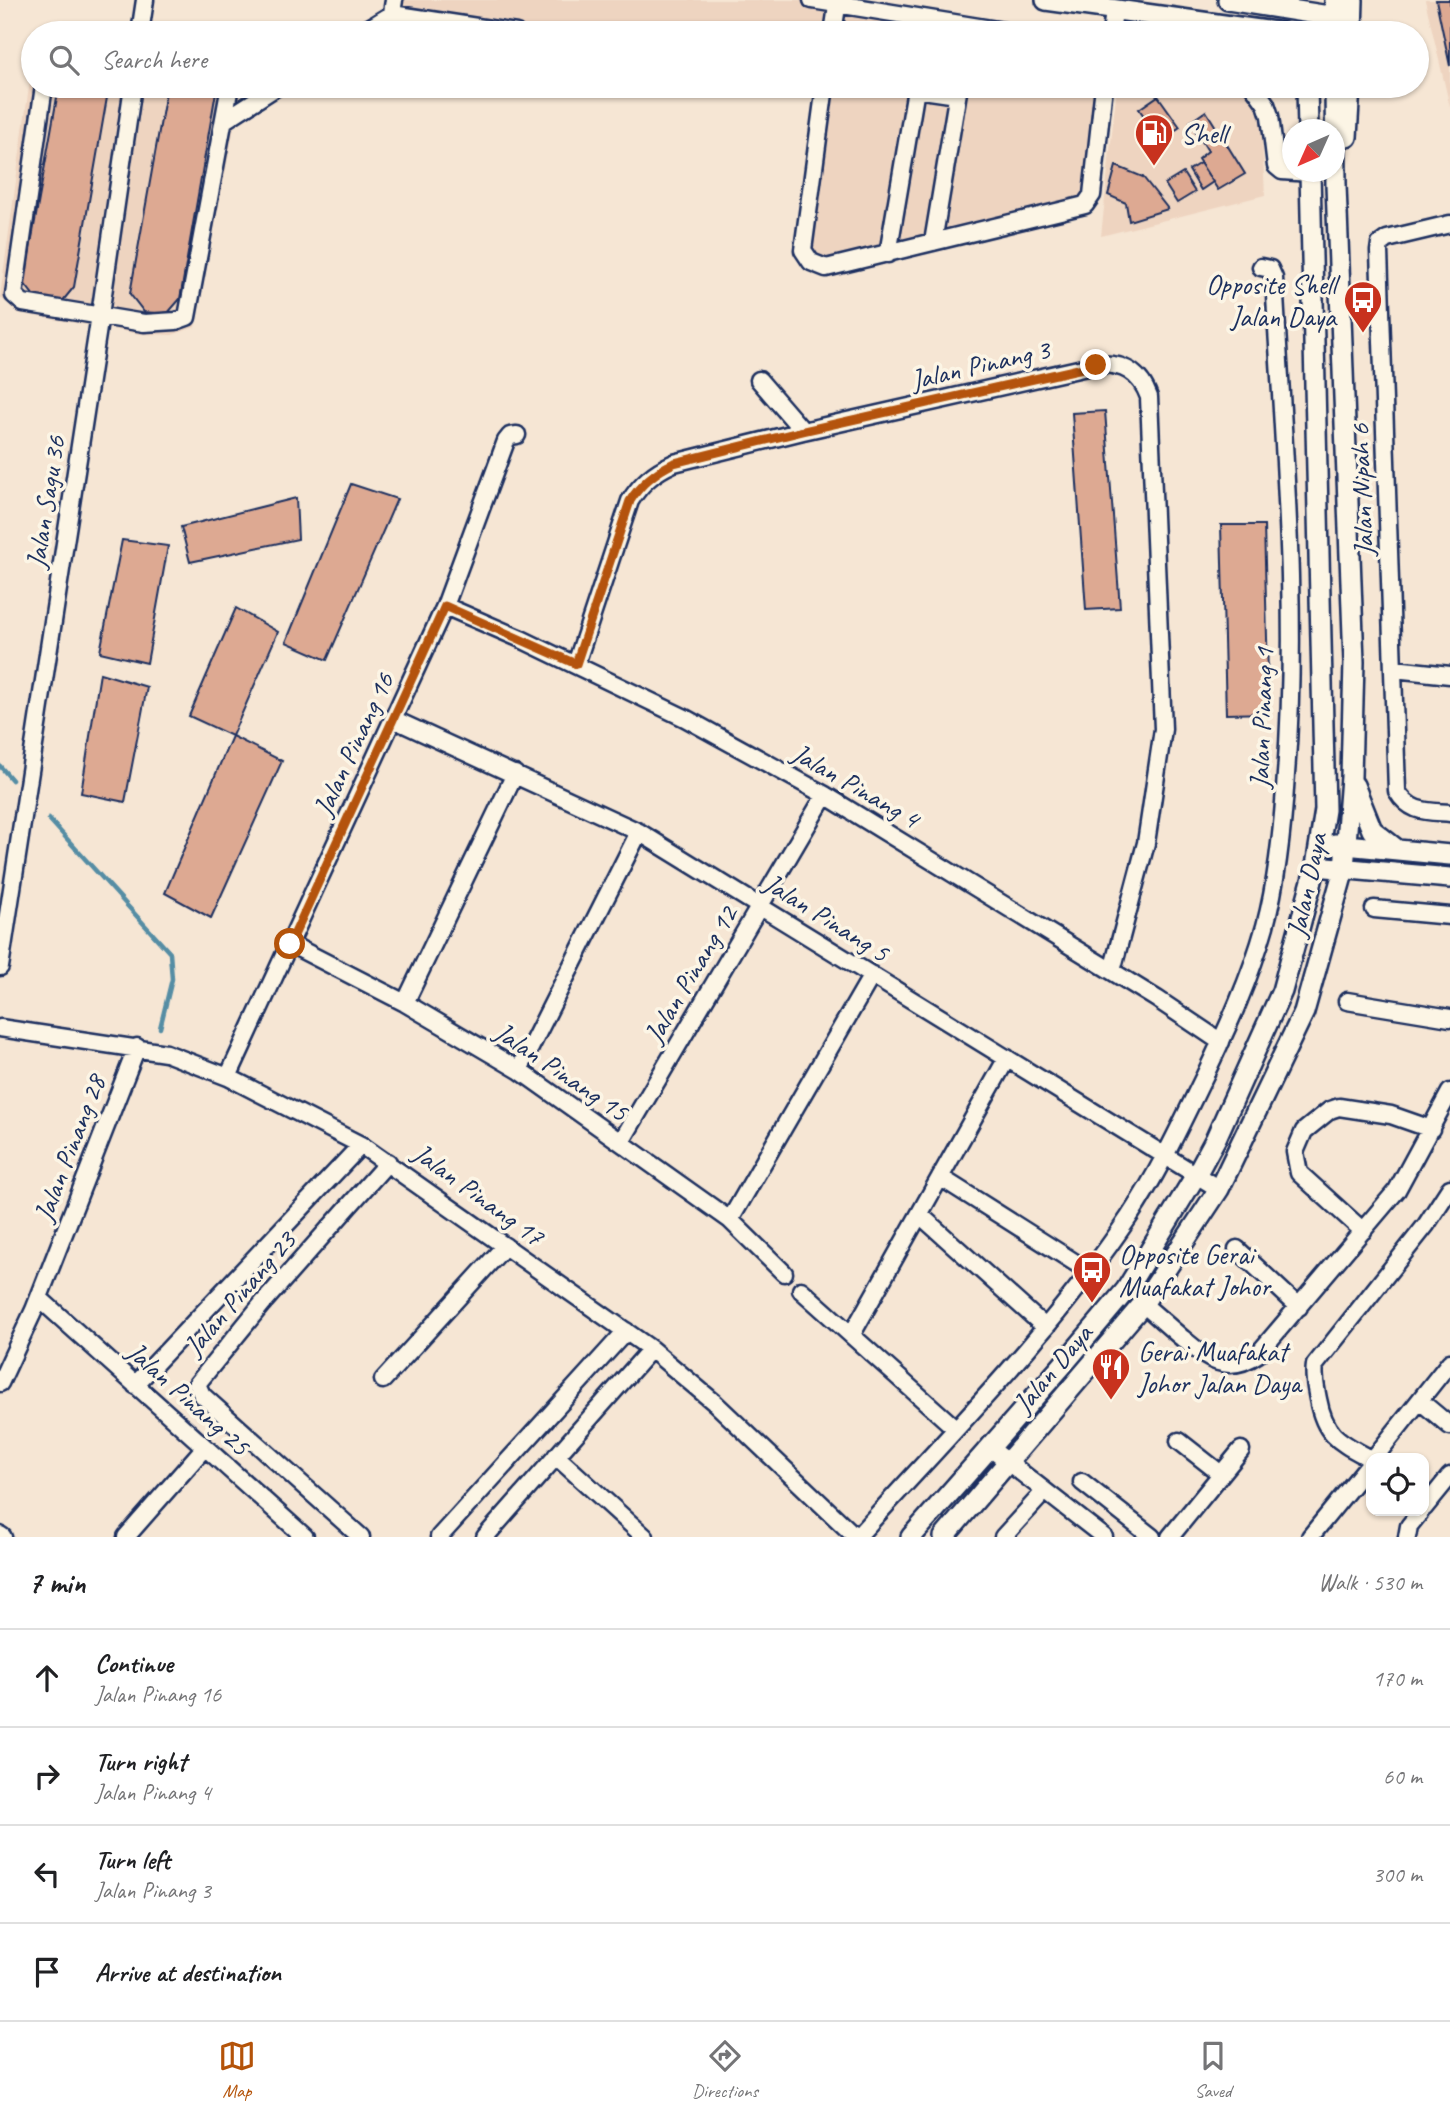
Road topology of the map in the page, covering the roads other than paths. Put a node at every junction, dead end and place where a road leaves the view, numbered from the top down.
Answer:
1 (145, 0) edge
2 (812, 0) edge
3 (1046, 0) edge
4 (1228, 0) edge
5 (1353, 0) edge
6 (838, 2) edge
7 (1274, 3) edge
8 (1307, 6) edge
9 (393, 7) edge
10 (1114, 11) junction
11 (1335, 17) edge
12 (142, 21) edge
13 (376, 21) edge
14 (459, 21) edge
15 (835, 21) edge
16 (929, 21) edge
17 (1113, 21) edge
18 (1184, 21) edge
19 (1352, 21) edge
20 (42, 98) edge
21 (131, 98) edge
22 (228, 98) edge
23 (259, 98) edge
24 (823, 98) edge
25 (914, 98) edge
26 (957, 98) edge
27 (1103, 98) edge
28 (1262, 98) edge
29 (1306, 98) edge
30 (1335, 98) edge
31 (1349, 98) edge
32 (1307, 119) edge
33 (225, 120) junction
34 (1282, 171) edge
35 (1310, 182) edge
36 (1336, 186) junction
37 (1450, 224) edge
38 (933, 242) junction
39 (888, 254) junction
40 (1262, 267) dead end
41 (100, 315) junction
42 (759, 380) dead end
43 (803, 431) junction
44 (517, 435) dead end
45 (445, 606) junction
46 (576, 664) junction
47 (1394, 669) junction
48 (1450, 675) edge
49 (393, 719) junction
50 (515, 774) junction
51 (1351, 777) junction
52 (825, 795) junction
53 (1450, 813) edge
54 (639, 832) junction
55 (1320, 843) junction
56 (1346, 845) junction
57 (1397, 849) junction
58 (1450, 855) edge
59 (1316, 866) junction
60 (1344, 869) junction
61 (1450, 878) edge
62 (760, 907) junction
63 (1374, 909) dead end
64 (1450, 916) edge
65 (290, 944) junction
66 (0, 967) edge
67 (1112, 971) junction
68 (872, 975) junction
69 (1347, 1001) dead end
70 (405, 1003) junction
71 (1450, 1018) edge
72 (0, 1028) edge
73 (1221, 1042) junction
74 (137, 1047) junction
75 (1007, 1058) junction
76 (519, 1070) junction
77 (228, 1077) junction
78 (1450, 1092) edge
79 (1431, 1129) junction
80 (621, 1142) junction
81 (361, 1145) junction
82 (1166, 1156) junction
83 (388, 1162) junction
84 (1196, 1175) junction
85 (940, 1178) junction
86 (1450, 1188) edge
87 (1219, 1189) junction
88 (920, 1215) junction
89 (730, 1220) junction
90 (1363, 1231) junction
91 (505, 1246) junction
92 (1237, 1249) dead end
93 (1090, 1272) junction
94 (784, 1273) dead end
95 (801, 1290) dead end
96 (38, 1298) junction
97 (1143, 1304) junction
98 (1299, 1307) junction
99 (1045, 1327) junction
100 (626, 1331) junction
101 (852, 1334) junction
102 (651, 1349) junction
103 (1450, 1362) edge
104 (383, 1380) dead end
105 (0, 1383) edge
106 (135, 1385) junction
107 (1420, 1401) junction
108 (1450, 1426) edge
109 (955, 1428) junction
110 (1180, 1441) dead end
111 (205, 1447) junction
112 (990, 1448) junction
113 (1241, 1450) dead end
114 (1378, 1453) edge
115 (556, 1456) junction
116 (1366, 1457) edge
117 (1008, 1462) junction
118 (1366, 1467) edge
119 (1221, 1474) junction
120 (1450, 1476) edge
121 (1082, 1482) dead end
122 (1045, 1491) junction
123 (1429, 1502) edge
124 (1417, 1516) edge
125 (126, 1537) edge
126 (305, 1537) edge
127 (360, 1537) edge
128 (439, 1537) edge
129 (485, 1537) edge
130 (645, 1537) edge
131 (857, 1537) edge
132 (911, 1537) edge
133 (944, 1537) edge
134 (1003, 1537) edge
135 (1104, 1537) edge
136 (1152, 1537) edge
137 (1170, 1537) edge
138 (1310, 1537) edge
139 (1407, 1537) edge

1 - 12 street
2 - 6 street
3 - 10 main road
4 - 7 main road
5 - 19 main road
6 - 15 street
6 - 16 street
7 - 8 main road
8 - 11 main road
9 - 13 street
9 - 14 street
10 - 17 street
10 - 18 main road
20 - 41 street
21 - 41 street, Jalan Sagu 36
22 - 33 street
23 - 33 street
24 - 39 street
25 - 39 street
26 - 38 street
27 - 38 street
28 - 34 street
29 - 32 main road
30 - 36 main road, Jalan Daya
31 - 36 main road
33 - 41 street
35 - 55 main road, Jalan Daya
36 - 51 main road, Jalan Daya
37 - 47 street, Jalan Nipah 6
38 - 39 street
40 - 73 street, Jalan Pinang 1
41 - 66 street, Jalan Sagu 36
42 - 43 street
43 - 46 street, Jalan Pinang 3
43 - 67 street, Jalan Pinang 3
44 - 45 street, Jalan Pinang 16
45 - 46 street, Jalan Pinang 4
45 - 49 street, Jalan Pinang 16
46 - 52 street, Jalan Pinang 4
47 - 48 street
47 - 53 street, Jalan Nipah 6
49 - 50 street, Jalan Pinang 5
49 - 65 street, Jalan Pinang 16
50 - 54 street, Jalan Pinang 5
50 - 70 street
51 - 56 main road, Jalan Daya
51 - 57 main road
52 - 62 street, Jalan Pinang 12
52 - 67 street, Jalan Pinang 4
54 - 62 street, Jalan Pinang 5
54 - 76 street
55 - 56 main road
55 - 59 main road, Jalan Daya
56 - 57 main road
56 - 60 main road, Jalan Daya
57 - 58 main road
59 - 60 main road
59 - 84 main road, Jalan Daya
60 - 61 main road
60 - 87 main road, Jalan Daya
62 - 68 street, Jalan Pinang 5
62 - 80 street, Jalan Pinang 12
63 - 64 street
65 - 70 street, Jalan Pinang 15
65 - 77 street, Jalan Pinang 16
67 - 73 street, Jalan Pinang 4
68 - 75 street, Jalan Pinang 5
68 - 89 street
69 - 71 street
70 - 76 street, Jalan Pinang 15
72 - 74 street, Jalan Pinang 17
73 - 82 street, Jalan Pinang 1
74 - 77 street, Jalan Pinang 17
74 - 96 street, Jalan Pinang 28
75 - 82 street, Jalan Pinang 5
75 - 85 street
76 - 80 street, Jalan Pinang 15
77 - 81 street, Jalan Pinang 17
78 - 79 street
79 - 90 street
79 - 90 street
80 - 89 street, Jalan Pinang 15
81 - 83 street, Jalan Pinang 17
81 - 106 street
82 - 84 street, Jalan Pinang 5
82 - 93 street, Jalan Pinang 1
83 - 91 street, Jalan Pinang 17
83 - 127 street, Jalan Pinang 23
84 - 87 street, Jalan Pinang 5
84 - 112 main road, Jalan Daya
85 - 88 street
85 - 93 street
86 - 116 street
87 - 97 main road, Jalan Daya
88 - 99 street
88 - 101 street
89 - 94 street, Jalan Pinang 15
90 - 98 street
91 - 100 street, Jalan Pinang 17
91 - 104 street
92 - 98 street
93 - 99 street, Jalan Pinang 1
95 - 101 street
96 - 105 street, Jalan Pinang 28
96 - 106 street, Jalan Pinang 25
97 - 98 street
97 - 117 main road, Jalan Daya
99 - 109 street, Jalan Pinang 1
100 - 102 street, Jalan Pinang 17
100 - 128 street
101 - 109 street
102 - 115 street
102 - 131 street, Jalan Pinang 17
103 - 107 street
106 - 111 street, Jalan Pinang 25
107 - 108 street
107 - 114 street
109 - 131 street, Jalan Pinang 1
110 - 119 street
111 - 125 street
111 - 126 street, Jalan Pinang 25
112 - 117 street
112 - 132 main road, Jalan Daya
113 - 119 street
115 - 129 street
115 - 130 street
117 - 122 street
117 - 133 main road, Jalan Daya
118 - 138 street
119 - 137 street
120 - 123 street
121 - 136 street
122 - 134 street
122 - 135 street
124 - 139 street

